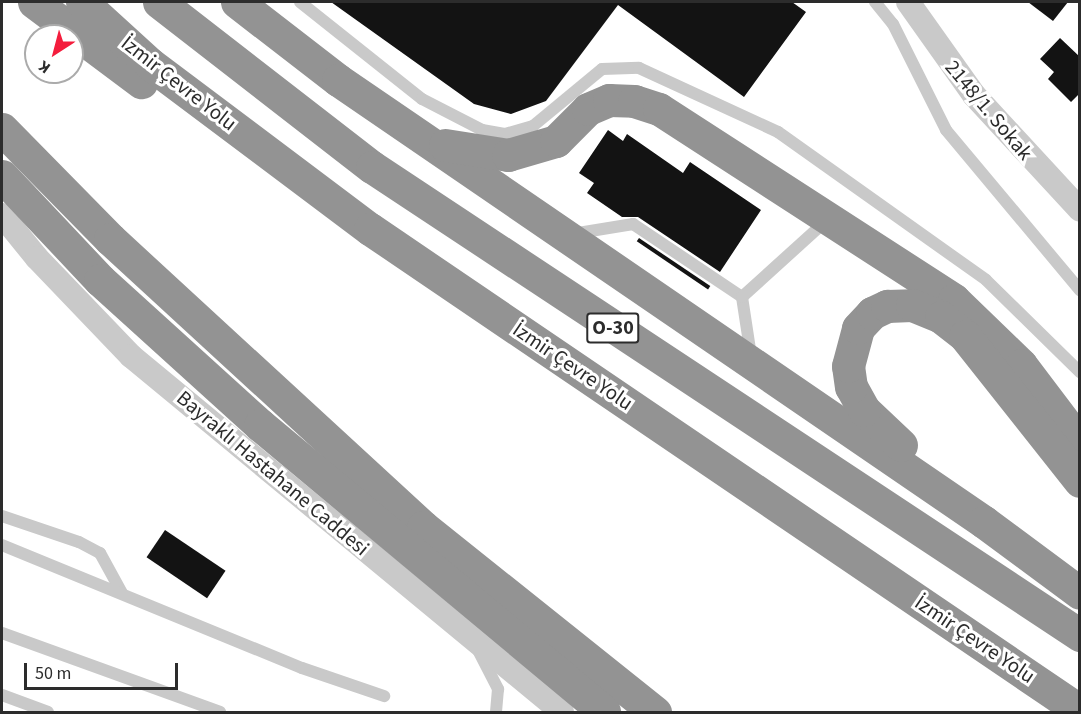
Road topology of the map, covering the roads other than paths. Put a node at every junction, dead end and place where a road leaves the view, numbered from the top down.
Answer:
1 (34, 2) edge
2 (82, 2) edge
3 (159, 2) edge
4 (237, 2) edge
5 (300, 2) edge
6 (875, 2) edge
7 (908, 2) edge
8 (2, 129) edge
9 (435, 143) junction
10 (2, 176) edge
11 (1080, 210) edge
12 (2, 215) edge
13 (830, 218) junction
14 (370, 229) junction
15 (564, 235) junction
16 (1080, 290) edge
17 (742, 297) junction
18 (753, 363) junction
19 (1080, 372) edge
20 (1080, 443) edge
21 (1080, 481) edge
22 (2, 516) edge
23 (984, 522) junction
24 (2, 545) edge
25 (122, 593) junction
26 (1080, 593) edge
27 (2, 633) edge
28 (1080, 635) edge
29 (473, 640) junction
30 (2, 695) edge
31 (384, 696) dead end
32 (1080, 711) edge
33 (48, 712) edge
34 (220, 712) edge
35 (496, 712) edge
36 (562, 712) edge
37 (604, 712) edge
38 (655, 712) edge

1 - 14 highway
2 - 14 highway, İzmir Çevre Yolu / O-30
3 - 28 highway, O-30
4 - 9 highway
5 - 19 lane
6 - 16 lane
7 - 11 street, 2148/1. Sokak
8 - 38 highway
9 - 13 highway
9 - 15 highway
10 - 37 highway
12 - 29 street, Bayraklı Hastahane Caddesi
13 - 17 lane
13 - 20 highway
14 - 32 highway, İzmir Çevre Yolu / O-30
15 - 17 lane
15 - 18 highway
17 - 18 lane
18 - 23 highway
21 - 23 highway
22 - 25 lane
23 - 26 highway
24 - 25 lane
25 - 31 lane
27 - 34 lane
29 - 35 lane
29 - 36 street, Bayraklı Hastahane Caddesi
30 - 33 lane

